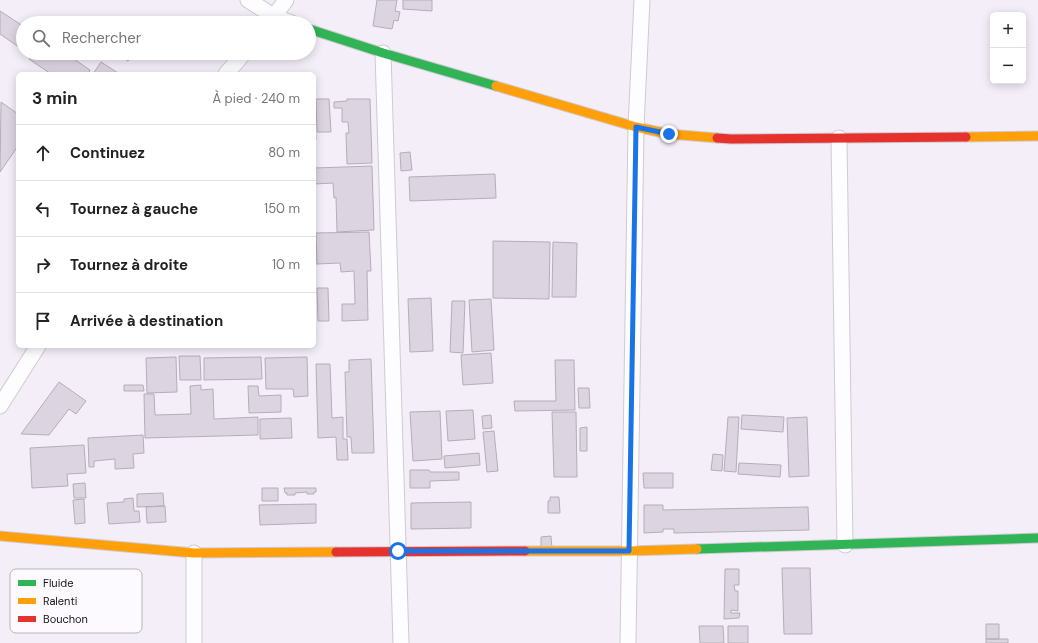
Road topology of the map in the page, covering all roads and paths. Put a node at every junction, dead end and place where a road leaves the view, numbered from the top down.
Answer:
1 (248, 0) edge
2 (286, 0) edge
3 (642, 0) edge
4 (267, 16) edge
5 (275, 16) edge
6 (316, 30) edge
7 (383, 53) junction
8 (238, 60) edge
9 (228, 72) edge
10 (636, 127) junction
11 (1038, 136) edge
12 (839, 138) junction
13 (37, 348) edge
14 (0, 406) edge
15 (0, 536) edge
16 (1038, 538) edge
17 (845, 545) junction
18 (398, 551) junction
19 (629, 551) junction
20 (194, 553) junction
21 (194, 643) edge
22 (401, 643) edge
23 (628, 643) edge

1 - 4 street
2 - 5 street
3 - 10 street
6 - 7 street
7 - 10 street
7 - 18 street
8 - 9 street
10 - 12 street
10 - 19 street
11 - 12 street
12 - 17 street
13 - 14 street
15 - 20 street
16 - 17 street
17 - 19 street
18 - 19 street
18 - 20 street
18 - 22 street
19 - 23 street
20 - 21 street

